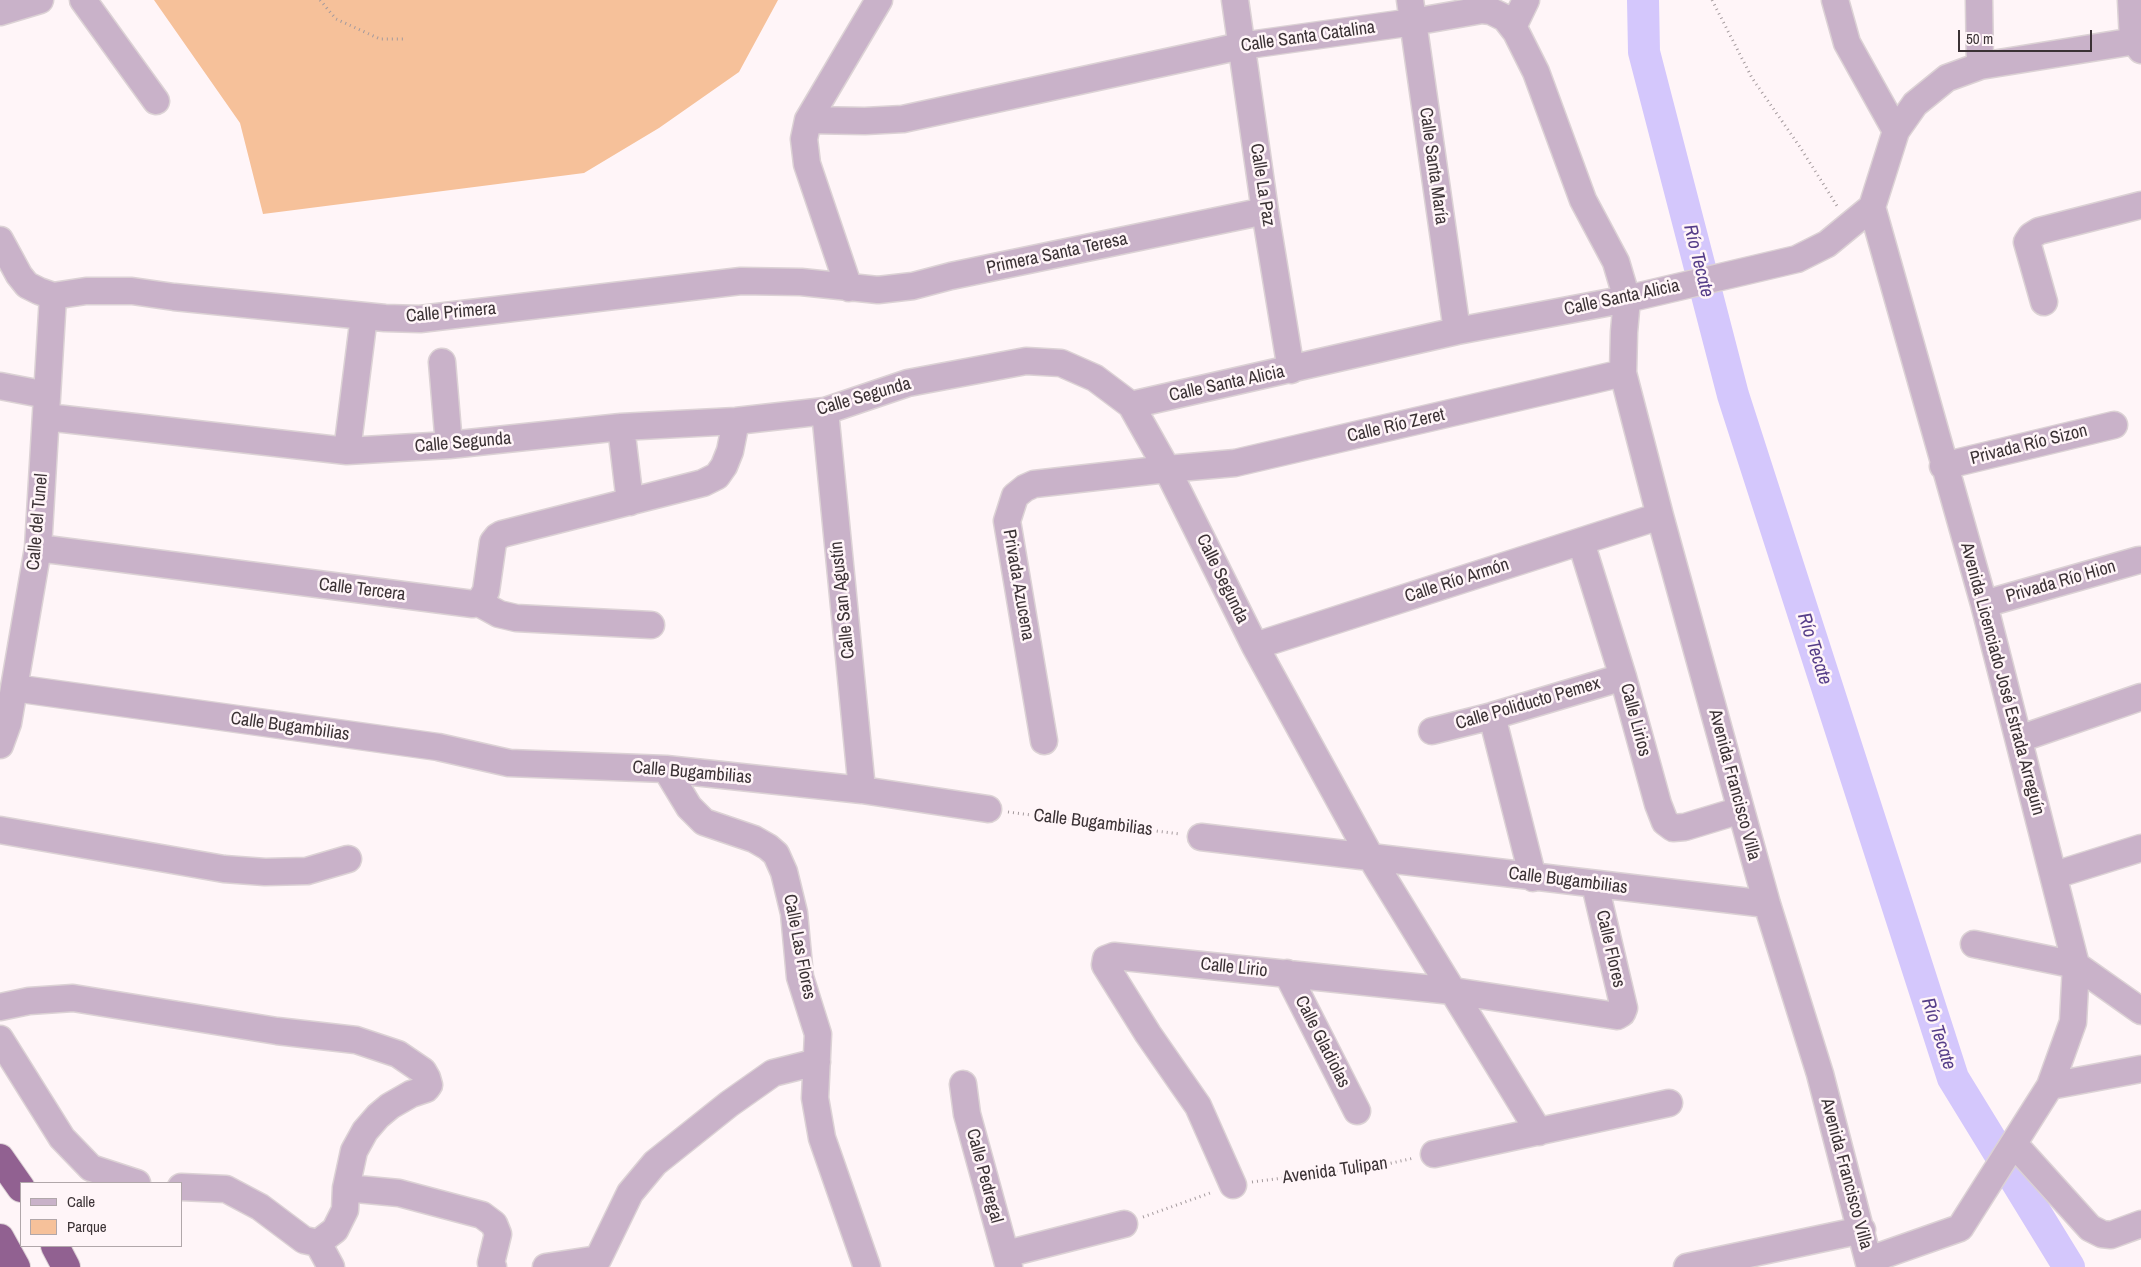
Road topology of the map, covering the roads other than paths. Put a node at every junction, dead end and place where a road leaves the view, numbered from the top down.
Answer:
1 (40, 0) edge
2 (83, 0) edge
3 (879, 0) edge
4 (1235, 0) edge
5 (1526, 0) edge
6 (1834, 0) edge
7 (1979, 0) edge
8 (2131, 0) edge
9 (1411, 11) edge
10 (0, 12) edge
11 (1513, 27) junction
12 (2138, 44) edge
13 (1241, 46) junction
14 (1980, 66) junction
15 (156, 102) dead end
16 (808, 120) junction
17 (1896, 131) junction
18 (2141, 205) edge
19 (1872, 207) junction
20 (1265, 211) junction
21 (0, 240) edge
22 (849, 288) junction
23 (53, 296) junction
24 (1627, 299) junction
25 (2044, 302) dead end
26 (364, 316) junction
27 (1457, 331) junction
28 (442, 362) dead end
29 (1292, 370) junction
30 (1623, 373) junction
31 (0, 386) edge
32 (1131, 405) junction
33 (47, 406) junction
34 (824, 410) junction
35 (736, 421) junction
36 (2114, 425) dead end
37 (621, 427) junction
38 (449, 445) junction
39 (347, 451) junction
40 (1944, 466) junction
41 (1168, 469) junction
42 (630, 502) junction
43 (1660, 516) junction
44 (1581, 542) junction
45 (38, 548) junction
46 (2139, 560) dead end
47 (480, 603) junction
48 (1984, 604) junction
49 (651, 625) dead end
50 (1255, 646) junction
51 (1622, 676) junction
52 (14, 688) junction
53 (2141, 697) edge
54 (1492, 716) junction
55 (1432, 731) dead end
56 (2019, 739) junction
57 (1044, 741) dead end
58 (0, 745) edge
59 (666, 769) junction
60 (862, 790) junction
61 (988, 809) road end
62 (1741, 810) junction
63 (0, 830) edge
64 (1201, 837) road end
65 (2141, 848) edge
66 (1370, 856) junction
67 (348, 859) dead end
68 (2055, 875) junction
69 (1533, 878) junction
70 (1595, 885) junction
71 (1767, 904) junction
72 (1974, 944) dead end
73 (2076, 965) junction
74 (1287, 973) junction
75 (1453, 991) junction
76 (0, 1007) edge
77 (2141, 1012) edge
78 (1622, 1013) joint
79 (0, 1039) edge
80 (817, 1062) junction
81 (2141, 1069) edge
82 (963, 1084) dead end
83 (2050, 1086) junction
84 (1669, 1103) dead end
85 (1357, 1111) dead end
86 (1539, 1132) junction
87 (2014, 1144) junction
88 (1434, 1154) road end
89 (0, 1158) edge
90 (134, 1182) edge
91 (1233, 1185) road end
92 (20, 1187) edge
93 (182, 1187) edge
94 (346, 1188) junction
95 (1124, 1224) road end
96 (2141, 1224) edge
97 (1862, 1230) junction
98 (0, 1238) edge
99 (318, 1243) junction
100 (56, 1247) edge
101 (1008, 1260) edge
102 (595, 1263) edge
103 (1722, 1264) edge
104 (1870, 1264) edge
105 (16, 1267) edge
106 (66, 1267) edge
107 (331, 1267) edge
108 (494, 1267) edge
109 (546, 1267) edge
110 (867, 1267) edge
111 (1687, 1267) edge

1 - 10 street
2 - 15 street
3 - 16 street
4 - 13 street, Calle La Paz
5 - 11 street
6 - 17 street
7 - 14 street
8 - 12 street
9 - 11 street, Calle Santa Catalina
9 - 13 street, Calle Santa Catalina
9 - 27 street, Calle Santa María
11 - 24 street, Calle Santa Catalina
12 - 14 street
13 - 16 street, Calle Santa Catalina
13 - 20 street, Calle La Paz
14 - 17 street
16 - 22 street
17 - 19 street
18 - 25 street
19 - 24 street, Calle Santa Alicia
19 - 40 street, Avenida Licenciado José Estrada Arreguín
20 - 22 street, Primera Santa Teresa
20 - 29 street, Calle La Paz
21 - 23 street
22 - 26 street, Calle Primera
23 - 26 street, Calle Primera
23 - 33 street, Calle del Tunel
24 - 27 street, Calle Santa Alicia
24 - 30 street, Avenida Francisco Villa
26 - 39 street
27 - 29 street, Calle Santa Alicia
28 - 38 street
29 - 32 street, Calle Santa Alicia
30 - 41 street, Calle Río Zeret
30 - 43 street, Avenida Francisco Villa
31 - 33 street, Calle Segunda
32 - 34 street, Calle Segunda
32 - 41 street, Calle Segunda
33 - 39 street, Calle Segunda
33 - 45 street, Calle del Tunel
34 - 35 street, Calle Segunda
34 - 60 street, Calle San Agustín
35 - 37 street, Calle Segunda
35 - 42 street
36 - 40 street, Privada Río Sizon
37 - 38 street, Calle Segunda
37 - 42 street
38 - 39 street, Calle Segunda
40 - 48 street, Avenida Licenciado José Estrada Arreguín
41 - 50 street, Calle Segunda
41 - 57 street, Privada Azucena
42 - 47 street
43 - 44 street, Calle Río Armón
43 - 62 street, Avenida Francisco Villa
44 - 50 street, Calle Río Armón
44 - 51 street, Calle Lirios
45 - 47 street, Calle Tercera
45 - 52 street, Calle del Tunel
46 - 48 street, Privada Río Hion
47 - 49 street
48 - 56 street, Avenida Licenciado José Estrada Arreguín
50 - 66 street, Calle Segunda
51 - 54 street, Calle Poliducto Pemex
51 - 62 street, Calle Lirios
52 - 58 street, Calle del Tunel
52 - 59 street, Calle Bugambilias
53 - 56 street
54 - 55 street, Calle Poliducto Pemex
54 - 69 street
56 - 68 street, Avenida Licenciado José Estrada Arreguín
59 - 60 street, Calle Bugambilias
59 - 80 street, Calle Las Flores
60 - 61 street, Calle Bugambilias
62 - 71 street, Avenida Francisco Villa
63 - 67 street
64 - 66 street, Calle Bugambilias
65 - 68 street
66 - 69 street, Calle Bugambilias
66 - 75 street
68 - 73 street, Avenida Licenciado José Estrada Arreguín
69 - 70 street, Calle Bugambilias
70 - 71 street, Calle Bugambilias
70 - 78 street, Calle Flores
71 - 97 street, Avenida Francisco Villa
72 - 73 street
73 - 77 street
73 - 83 street, Avenida Licenciado José Estrada Arreguín
74 - 75 street, Calle Lirio
74 - 85 street, Calle Gladiolas
74 - 91 street, Calle Lirio
75 - 78 street, Calle Lirio
75 - 86 street
76 - 94 street
79 - 90 street
80 - 102 street
80 - 110 street, Calle Las Flores
81 - 83 street
82 - 101 street, Calle Pedregal
83 - 87 street, Avenida Licenciado José Estrada Arreguín
84 - 86 street
86 - 88 street
87 - 96 street
87 - 104 street, Avenida Licenciado José Estrada Arreguín
89 - 92 highway
93 - 99 street
94 - 99 street
94 - 108 street
95 - 101 street
97 - 103 street
97 - 104 street, Avenida Francisco Villa
98 - 105 highway
99 - 107 street
100 - 106 highway
102 - 109 street
103 - 111 street

